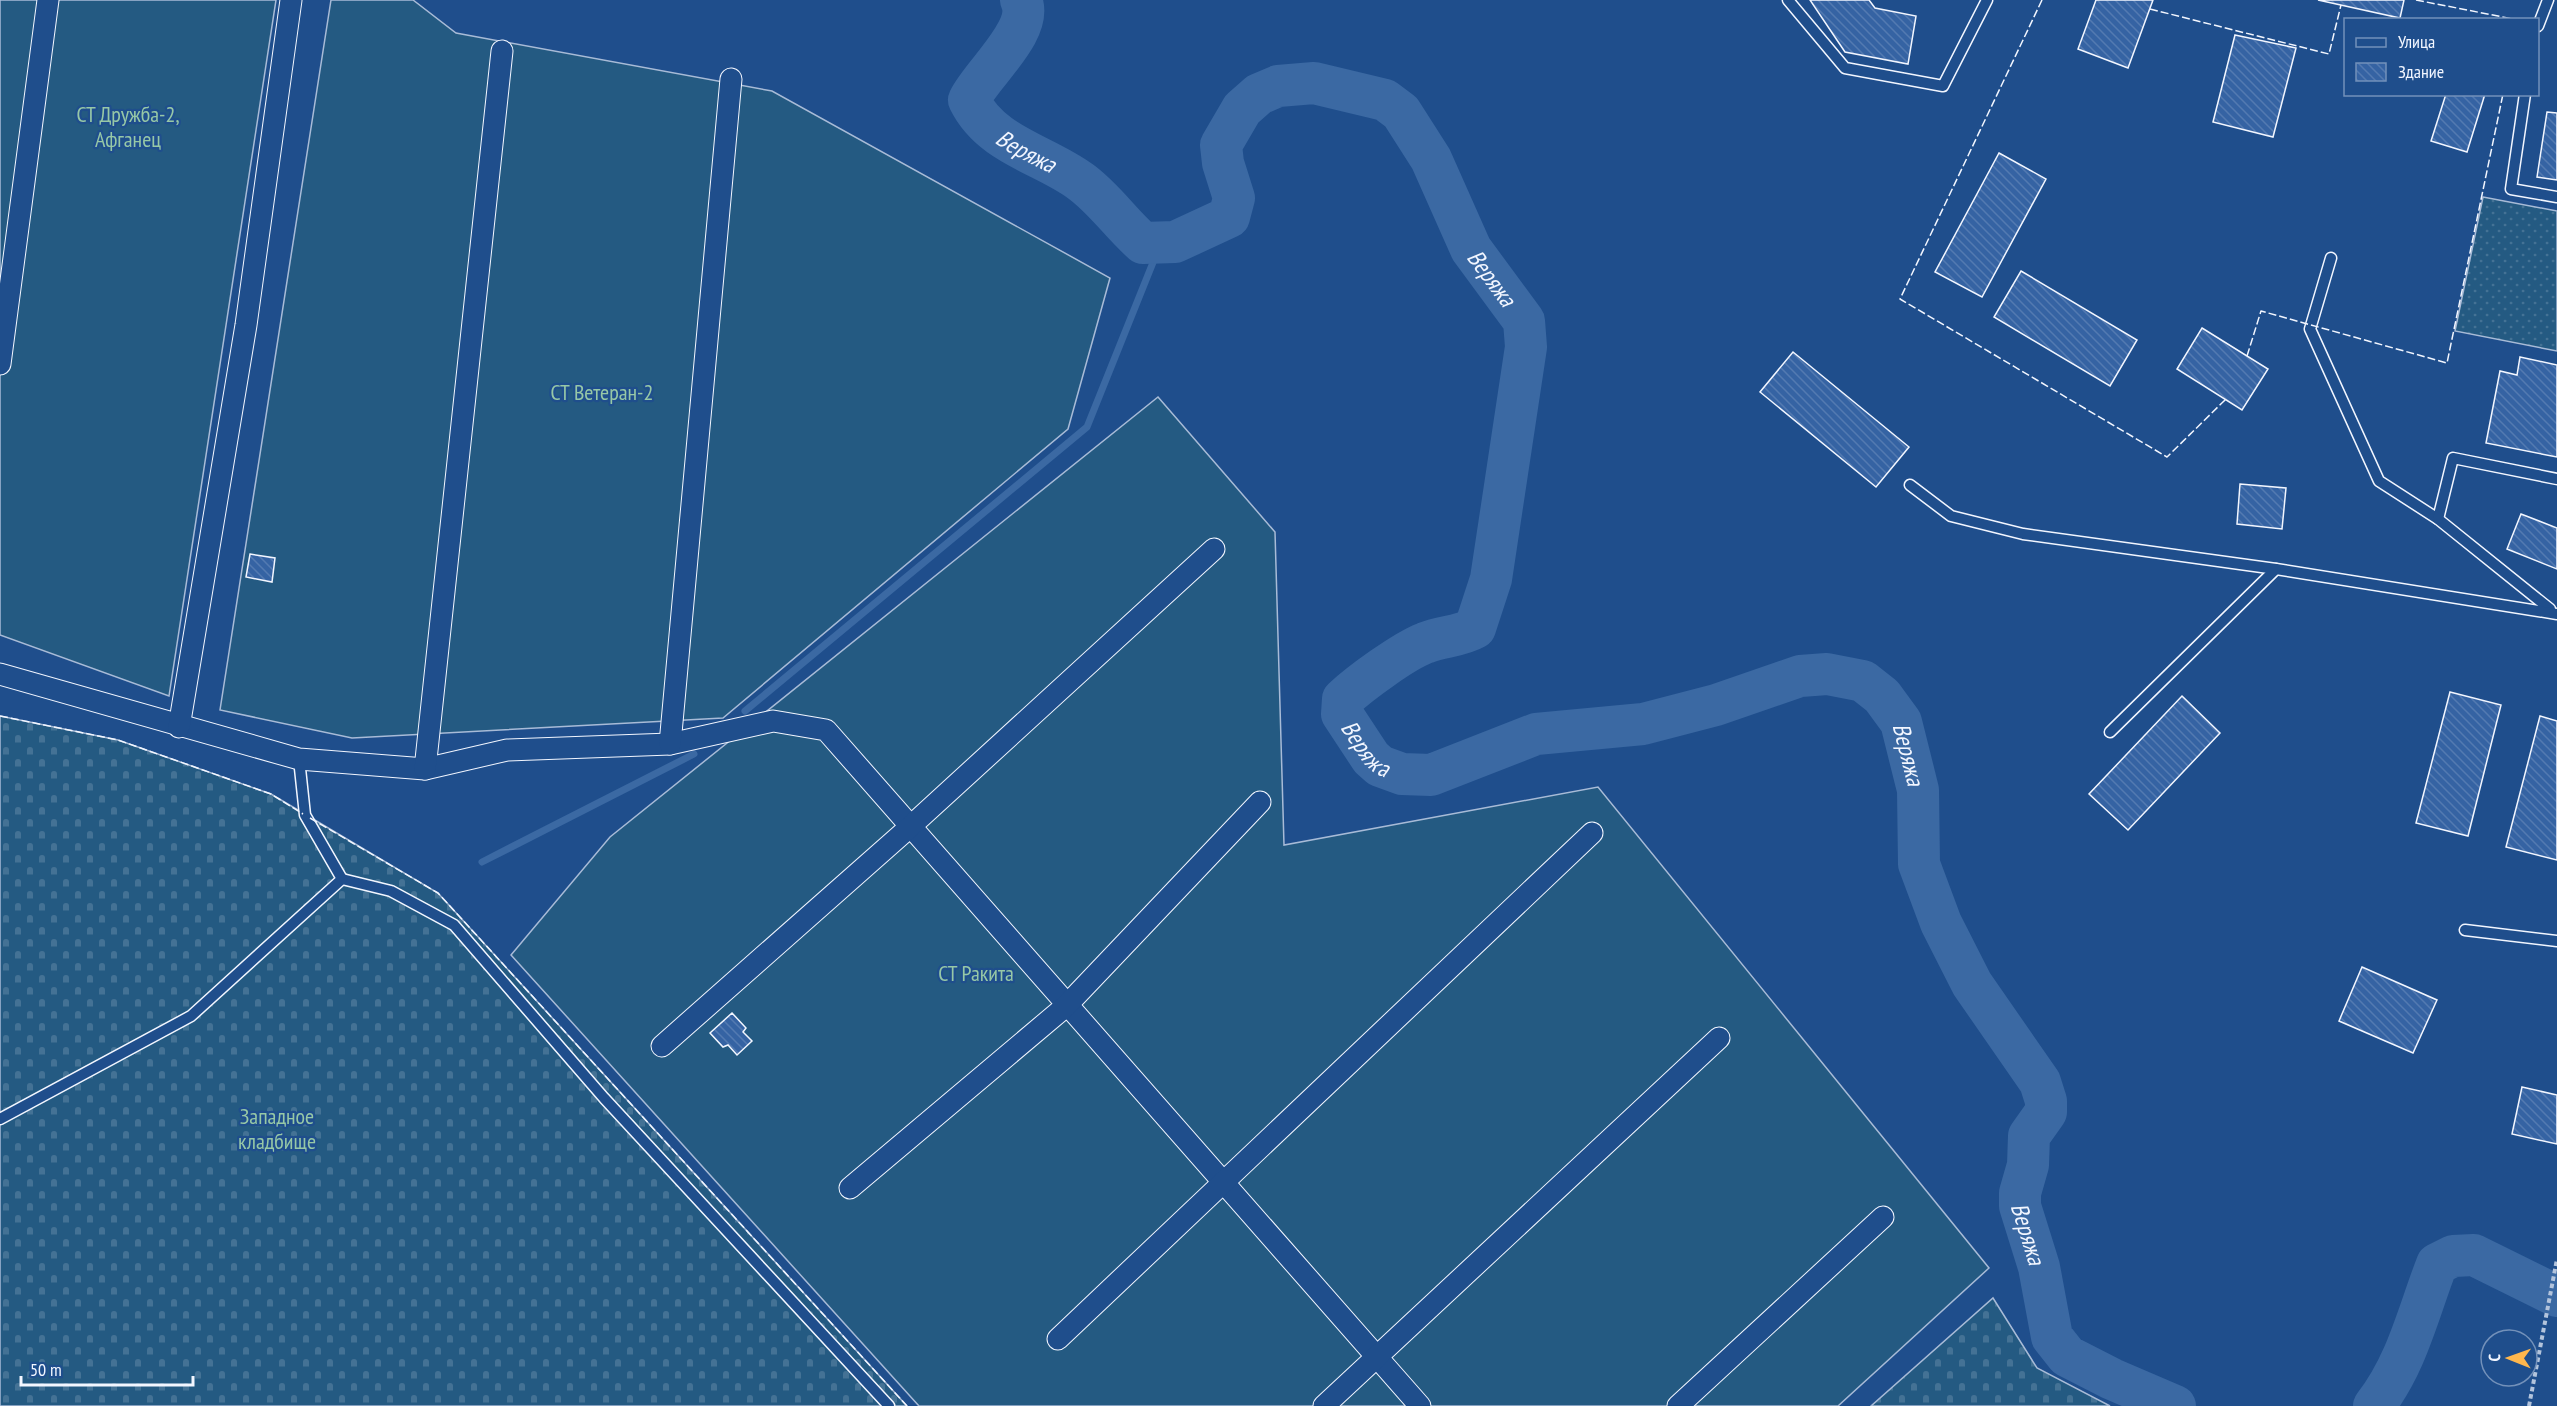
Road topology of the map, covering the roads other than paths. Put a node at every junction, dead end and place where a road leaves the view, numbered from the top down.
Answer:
1 (48, 0) edge
2 (291, 0) edge
3 (1788, 0) edge
4 (1987, 0) edge
5 (2548, 0) edge
6 (2539, 23) edge
7 (502, 51) dead end
8 (731, 79) dead end
9 (2525, 96) edge
10 (2557, 196) edge
11 (2331, 258) dead end
12 (0, 364) edge
13 (2557, 479) edge
14 (1910, 485) dead end
15 (2438, 519) junction
16 (1214, 549) dead end
17 (2276, 569) junction
18 (2554, 612) edge
19 (0, 674) edge
20 (178, 727) junction
21 (2110, 732) dead end
22 (670, 744) junction
23 (299, 759) junction
24 (426, 769) junction
25 (1260, 802) dead end
26 (911, 826) junction
27 (1592, 833) dead end
28 (342, 879) junction
29 (2465, 930) dead end
30 (2557, 941) edge
31 (1066, 1006) junction
32 (1719, 1038) dead end
33 (662, 1046) dead end
34 (0, 1119) edge
35 (1223, 1181) junction
36 (850, 1188) dead end
37 (1883, 1217) dead end
38 (1058, 1339) dead end
39 (1378, 1358) junction
40 (889, 1406) edge
41 (1324, 1406) edge
42 (1419, 1406) edge
43 (1678, 1406) edge

1 - 12 street
2 - 20 street
3 - 4 lane
5 - 6 lane
7 - 24 street
8 - 22 street
9 - 10 lane
11 - 15 lane
13 - 15 lane
14 - 17 lane
15 - 18 lane
16 - 26 street
17 - 18 lane
17 - 21 lane
19 - 20 street
20 - 23 street
22 - 24 street
22 - 26 street
23 - 24 street
23 - 28 lane
25 - 31 street
26 - 31 street
26 - 33 street
27 - 35 street
28 - 34 lane
28 - 40 lane
29 - 30 lane
31 - 35 street
31 - 36 street
32 - 39 street
35 - 38 street
35 - 39 street
37 - 43 street
39 - 41 street
39 - 42 street

